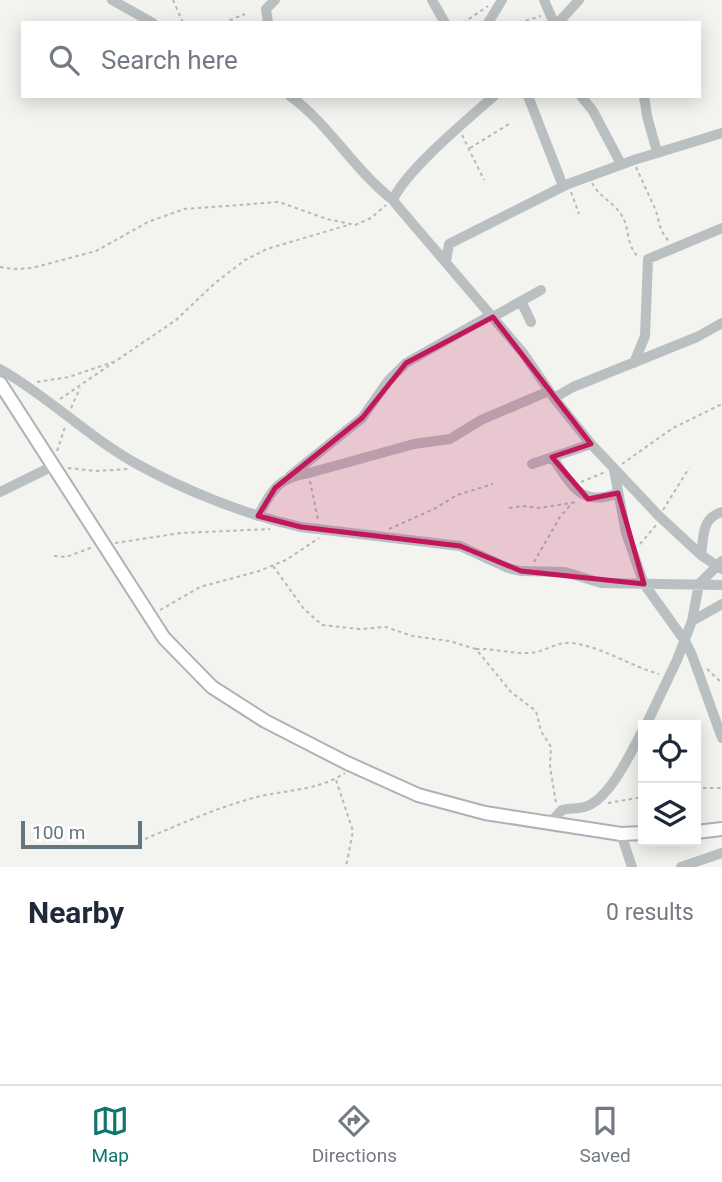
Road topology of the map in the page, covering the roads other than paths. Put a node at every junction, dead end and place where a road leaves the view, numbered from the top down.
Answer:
1 (112, 0) edge
2 (275, 0) edge
3 (432, 0) edge
4 (544, 0) edge
5 (579, 0) edge
6 (501, 1) edge
7 (554, 20) edge
8 (149, 21) edge
9 (268, 21) edge
10 (444, 21) edge
11 (489, 21) edge
12 (294, 98) edge
13 (479, 98) edge
14 (492, 98) edge
15 (529, 98) edge
16 (583, 98) edge
17 (644, 98) edge
18 (475, 112) junction
19 (722, 133) edge
20 (657, 152) junction
21 (621, 164) junction
22 (565, 185) junction
23 (392, 199) junction
24 (722, 228) edge
25 (446, 261) junction
26 (541, 290) dead end
27 (522, 301) junction
28 (492, 316) junction
29 (531, 322) dead end
30 (722, 323) edge
31 (634, 363) junction
32 (0, 369) edge
33 (0, 383) edge
34 (551, 394) junction
35 (591, 444) junction
36 (552, 457) junction
37 (532, 464) dead end
38 (55, 467) junction
39 (614, 470) junction
40 (290, 476) junction
41 (0, 492) edge
42 (618, 493) junction
43 (722, 512) edge
44 (258, 516) junction
45 (701, 555) junction
46 (720, 565) edge
47 (644, 584) junction
48 (699, 584) junction
49 (722, 584) edge
50 (722, 604) edge
51 (692, 621) junction
52 (685, 641) junction
53 (648, 720) edge
54 (722, 738) edge
55 (638, 739) edge
56 (551, 822) junction
57 (722, 829) edge
58 (701, 831) edge
59 (621, 834) junction
60 (638, 834) edge
61 (722, 853) edge
62 (632, 867) edge
63 (681, 867) edge

1 - 8 street
2 - 9 street
3 - 10 street
4 - 7 street
5 - 7 street
6 - 11 street
12 - 23 street
13 - 18 street
14 - 18 street
15 - 22 street
16 - 21 street
17 - 20 street
18 - 23 street
19 - 20 street
20 - 21 street
21 - 22 street
22 - 25 street
23 - 25 street
24 - 31 street
25 - 28 street
26 - 27 street
27 - 28 street
27 - 29 street
28 - 34 street
28 - 40 street
30 - 31 street
31 - 34 street
32 - 44 street
33 - 38 street
34 - 35 street
34 - 40 street
35 - 36 street
35 - 39 street
36 - 37 street
36 - 42 street
38 - 41 street
38 - 56 street
39 - 42 street
39 - 45 street
40 - 44 street
42 - 47 street
43 - 45 street
44 - 47 street
45 - 46 street
46 - 48 street
47 - 48 street
47 - 52 street
48 - 49 street
48 - 51 street
50 - 51 street
51 - 52 street
52 - 53 street
52 - 54 street
55 - 56 street
56 - 59 street
57 - 58 street
59 - 60 street
59 - 62 street
61 - 63 street

